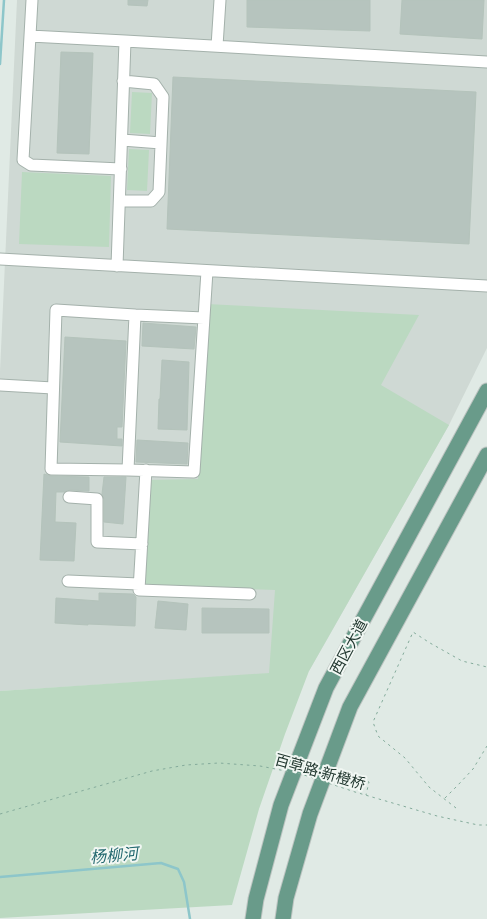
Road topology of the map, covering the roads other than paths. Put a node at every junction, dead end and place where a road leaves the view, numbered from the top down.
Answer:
1 (32, 0) edge
2 (220, 0) edge
3 (30, 36) junction
4 (125, 41) junction
5 (218, 46) junction
6 (487, 62) edge
7 (124, 82) junction
8 (122, 140) junction
9 (161, 142) junction
10 (121, 169) junction
11 (120, 201) junction
12 (0, 259) edge
13 (118, 266) junction
14 (207, 271) junction
15 (487, 286) edge
16 (135, 315) junction
17 (204, 318) junction
18 (0, 386) edge
19 (53, 388) junction
20 (487, 391) edge
21 (487, 456) edge
22 (128, 470) junction
23 (146, 470) junction
24 (69, 497) dead end
25 (142, 544) junction
26 (68, 581) dead end
27 (139, 584) junction
28 (250, 594) dead end
29 (253, 919) edge
30 (282, 919) edge

1 - 3 street
2 - 5 street
3 - 4 street
3 - 10 street
4 - 5 street
4 - 7 street
5 - 6 street
7 - 8 street
7 - 9 street
8 - 9 street
8 - 10 street
9 - 11 street
10 - 11 street
11 - 13 street
12 - 13 street
13 - 14 street
14 - 15 street
14 - 17 street
16 - 17 street
16 - 19 street
16 - 22 street
17 - 23 street
18 - 19 street
19 - 22 street
20 - 29 main road, 西区大道
21 - 30 main road, 西区大道
22 - 23 street
23 - 25 street
24 - 25 street
25 - 27 street
26 - 27 street
27 - 28 street

